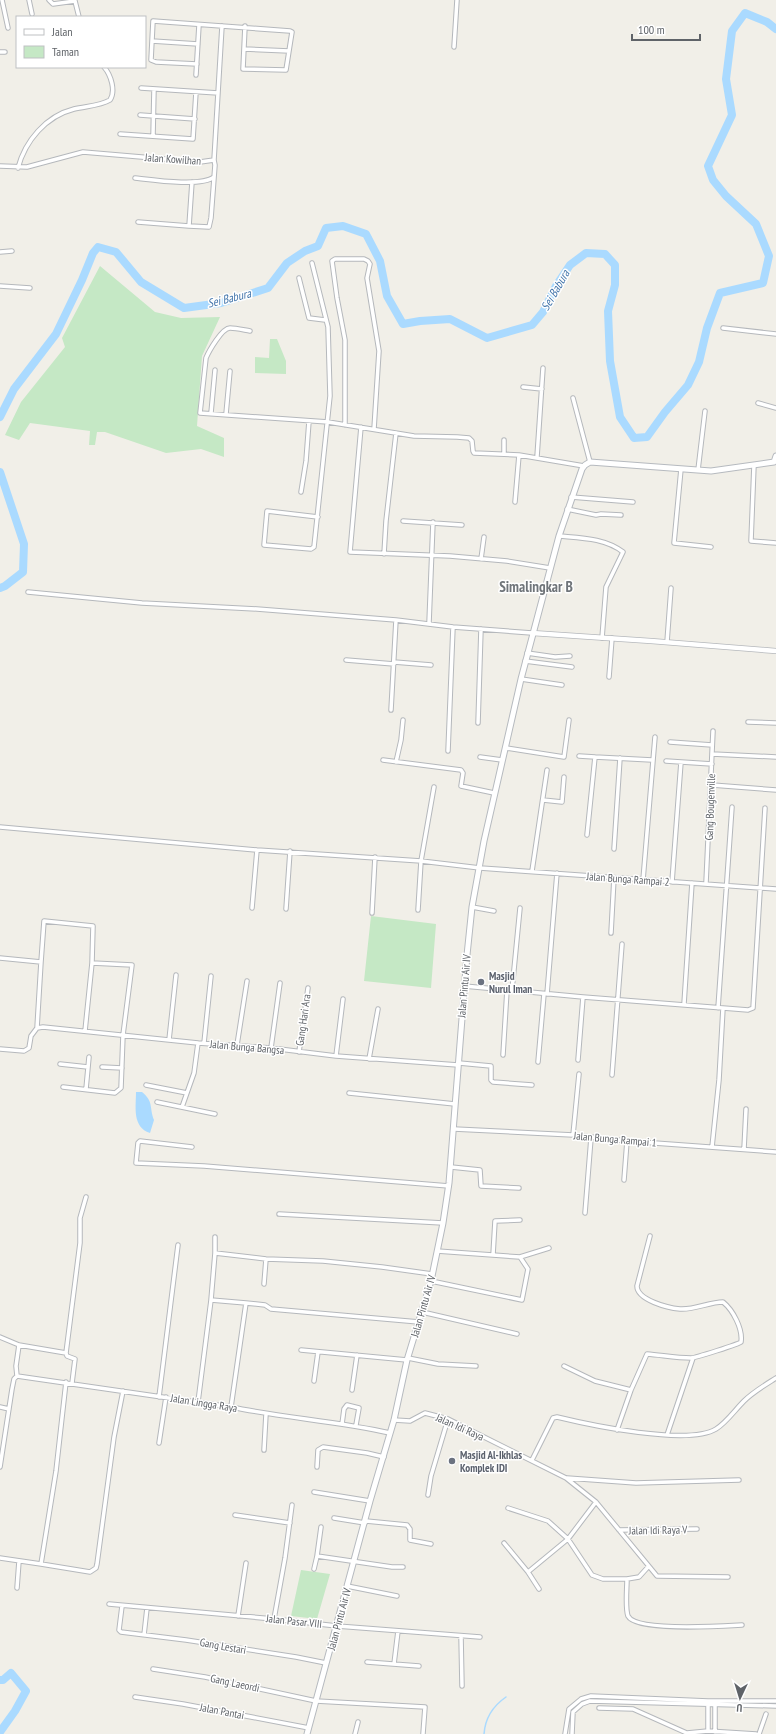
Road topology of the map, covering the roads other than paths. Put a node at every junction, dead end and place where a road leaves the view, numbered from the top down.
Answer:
1 (2, 0) edge
2 (29, 0) edge
3 (49, 0) edge
4 (457, 0) edge
5 (32, 14) dead end
6 (79, 16) edge
7 (198, 25) junction
8 (222, 26) junction
9 (245, 26) junction
10 (8, 28) dead end
11 (152, 41) junction
12 (198, 44) junction
13 (454, 47) dead end
14 (244, 49) junction
15 (289, 51) junction
16 (0, 52) edge
17 (5, 52) dead end
18 (197, 64) junction
19 (105, 68) edge
20 (196, 75) dead end
21 (141, 88) dead end
22 (154, 89) junction
23 (196, 92) junction
24 (218, 93) junction
25 (140, 115) dead end
26 (153, 116) junction
27 (195, 119) junction
28 (120, 134) dead end
29 (153, 136) junction
30 (214, 160) junction
31 (0, 166) edge
32 (18, 168) junction
33 (214, 177) junction
34 (134, 178) dead end
35 (192, 182) junction
36 (138, 222) dead end
37 (189, 226) junction
38 (12, 251) dead end
39 (0, 252) edge
40 (312, 263) dead end
41 (299, 278) dead end
42 (0, 286) edge
43 (30, 288) dead end
44 (325, 320) junction
45 (723, 328) dead end
46 (250, 331) dead end
47 (776, 334) edge
48 (544, 368) dead end
49 (215, 370) dead end
50 (230, 371) dead end
51 (523, 387) dead end
52 (542, 389) junction
53 (573, 398) dead end
54 (758, 403) dead end
55 (776, 408) edge
56 (705, 411) dead end
57 (211, 413) junction
58 (226, 414) junction
59 (309, 421) junction
60 (328, 422) junction
61 (345, 425) junction
62 (361, 427) junction
63 (374, 429) junction
64 (396, 433) junction
65 (504, 440) dead end
66 (504, 454) junction
67 (519, 455) junction
68 (776, 456) edge
69 (537, 457) junction
70 (590, 462) junction
71 (775, 462) edge
72 (754, 465) junction
73 (584, 466) junction
74 (681, 469) junction
75 (698, 470) junction
76 (302, 492) dead end
77 (571, 497) junction
78 (515, 502) dead end
79 (633, 502) dead end
80 (567, 509) junction
81 (621, 516) dead end
82 (318, 517) junction
83 (404, 521) dead end
84 (433, 522) junction
85 (462, 525) dead end
86 (559, 536) junction
87 (484, 537) dead end
88 (776, 543) edge
89 (711, 547) dead end
90 (384, 554) junction
91 (433, 555) junction
92 (482, 559) junction
93 (550, 568) junction
94 (671, 588) dead end
95 (28, 592) dead end
96 (396, 620) junction
97 (429, 623) junction
98 (453, 627) junction
99 (481, 629) junction
100 (532, 633) junction
101 (602, 638) junction
102 (612, 638) junction
103 (667, 642) junction
104 (776, 651) edge
105 (527, 653) junction
106 (570, 656) dead end
107 (346, 660) dead end
108 (525, 661) junction
109 (394, 663) junction
110 (431, 665) dead end
111 (572, 667) dead end
112 (609, 677) dead end
113 (521, 679) junction
114 (562, 685) dead end
115 (391, 710) dead end
116 (403, 720) dead end
117 (569, 720) dead end
118 (748, 722) dead end
119 (478, 723) dead end
120 (776, 723) edge
121 (713, 731) dead end
122 (655, 737) dead end
123 (670, 742) dead end
124 (712, 745) junction
125 (506, 748) junction
126 (448, 751) dead end
127 (712, 754) junction
128 (480, 756) dead end
129 (579, 756) dead end
130 (595, 757) junction
131 (776, 757) edge
132 (620, 758) junction
133 (383, 760) dead end
134 (502, 760) junction
135 (652, 760) junction
136 (666, 761) dead end
137 (396, 762) junction
138 (681, 762) junction
139 (712, 764) junction
140 (547, 770) dead end
141 (564, 776) dead end
142 (712, 785) junction
143 (434, 787) dead end
144 (776, 790) edge
145 (494, 793) junction
146 (543, 800) junction
147 (732, 807) dead end
148 (765, 808) dead end
149 (0, 827) edge
150 (587, 835) dead end
151 (614, 849) dead end
152 (257, 850) junction
153 (290, 851) junction
154 (375, 857) junction
155 (421, 861) junction
156 (480, 868) junction
157 (532, 871) junction
158 (557, 873) junction
159 (614, 878) junction
160 (643, 880) junction
161 (672, 882) junction
162 (692, 883) junction
163 (706, 883) junction
164 (725, 884) junction
165 (760, 888) junction
166 (776, 889) edge
167 (472, 907) junction
168 (252, 908) dead end
169 (520, 908) dead end
170 (286, 909) dead end
171 (418, 910) dead end
172 (494, 910) dead end
173 (372, 913) dead end
174 (610, 933) dead end
175 (622, 944) dead end
176 (0, 958) edge
177 (41, 962) junction
178 (92, 963) junction
179 (176, 975) dead end
180 (211, 976) dead end
181 (247, 981) dead end
182 (280, 983) dead end
183 (464, 986) junction
184 (308, 988) dead end
185 (507, 990) junction
186 (512, 990) junction
187 (546, 994) junction
188 (583, 997) junction
189 (343, 999) dead end
190 (617, 1000) junction
191 (684, 1004) junction
192 (718, 1008) junction
193 (723, 1008) junction
194 (378, 1009) dead end
195 (36, 1028) junction
196 (85, 1031) junction
197 (123, 1035) junction
198 (169, 1040) junction
199 (198, 1043) junction
200 (204, 1043) junction
201 (237, 1045) junction
202 (271, 1048) junction
203 (0, 1049) edge
204 (298, 1052) junction
205 (503, 1055) dead end
206 (336, 1056) junction
207 (89, 1057) dead end
208 (369, 1059) junction
209 (578, 1060) dead end
210 (538, 1062) dead end
211 (60, 1064) dead end
212 (458, 1064) junction
213 (88, 1067) junction
214 (102, 1067) dead end
215 (122, 1068) junction
216 (579, 1074) dead end
217 (612, 1075) dead end
218 (146, 1085) dead end
219 (532, 1085) dead end
220 (63, 1087) dead end
221 (86, 1089) junction
222 (186, 1093) junction
223 (350, 1093) dead end
224 (158, 1102) dead end
225 (455, 1104) junction
226 (182, 1107) junction
227 (746, 1109) dead end
228 (215, 1114) dead end
229 (454, 1129) junction
230 (573, 1136) junction
231 (590, 1138) junction
232 (627, 1141) junction
233 (192, 1147) dead end
234 (712, 1147) junction
235 (744, 1149) junction
236 (776, 1152) edge
237 (451, 1167) junction
238 (624, 1180) dead end
239 (449, 1186) junction
240 (519, 1188) dead end
241 (86, 1197) dead end
242 (585, 1212) dead end
243 (279, 1214) dead end
244 (520, 1220) dead end
245 (443, 1223) junction
246 (650, 1236) dead end
247 (215, 1237) dead end
248 (178, 1245) dead end
249 (549, 1248) dead end
250 (437, 1251) junction
251 (215, 1253) junction
252 (493, 1255) junction
253 (520, 1257) junction
254 (266, 1258) junction
255 (432, 1274) junction
256 (431, 1281) junction
257 (264, 1284) dead end
258 (211, 1300) junction
259 (246, 1303) junction
260 (422, 1312) junction
261 (419, 1322) junction
262 (516, 1334) dead end
263 (0, 1337) edge
264 (19, 1345) junction
265 (301, 1350) dead end
266 (318, 1352) junction
267 (66, 1353) junction
268 (356, 1355) junction
269 (693, 1358) junction
270 (408, 1359) junction
271 (476, 1366) dead end
272 (564, 1366) dead end
273 (17, 1376) junction
274 (776, 1378) edge
275 (314, 1381) dead end
276 (66, 1382) junction
277 (72, 1383) junction
278 (352, 1390) dead end
279 (631, 1390) junction
280 (122, 1391) junction
281 (159, 1397) junction
282 (166, 1397) junction
283 (198, 1402) junction
284 (0, 1407) edge
285 (231, 1407) junction
286 (9, 1409) junction
287 (266, 1414) junction
288 (448, 1419) junction
289 (394, 1420) junction
290 (342, 1424) junction
291 (356, 1425) junction
292 (616, 1430) junction
293 (390, 1433) junction
294 (667, 1435) junction
295 (159, 1443) dead end
296 (264, 1450) dead end
297 (384, 1457) junction
298 (532, 1460) junction
299 (0, 1467) edge
300 (317, 1467) dead end
301 (566, 1478) junction
302 (739, 1480) dead end
303 (314, 1492) dead end
304 (428, 1495) dead end
305 (370, 1501) junction
306 (596, 1502) junction
307 (292, 1505) dead end
308 (508, 1508) dead end
309 (236, 1515) dead end
310 (334, 1518) dead end
311 (365, 1522) junction
312 (290, 1523) junction
313 (321, 1527) dead end
314 (697, 1529) dead end
315 (619, 1530) junction
316 (568, 1539) junction
317 (504, 1543) dead end
318 (431, 1544) dead end
319 (317, 1556) junction
320 (0, 1558) edge
321 (19, 1561) junction
322 (355, 1561) junction
323 (246, 1563) dead end
324 (41, 1564) junction
325 (403, 1567) dead end
326 (648, 1567) junction
327 (314, 1569) dead end
328 (528, 1572) junction
329 (728, 1577) dead end
330 (626, 1579) junction
331 (347, 1586) junction
332 (17, 1588) dead end
333 (539, 1589) dead end
334 (397, 1596) dead end
335 (109, 1604) dead end
336 (122, 1606) junction
337 (147, 1608) junction
338 (238, 1616) junction
339 (274, 1618) junction
340 (742, 1625) dead end
341 (337, 1626) junction
342 (398, 1631) junction
343 (144, 1635) junction
344 (461, 1636) junction
345 (480, 1637) dead end
346 (367, 1662) dead end
347 (326, 1663) junction
348 (394, 1664) junction
349 (418, 1666) dead end
350 (153, 1669) dead end
351 (462, 1686) dead end
352 (135, 1697) dead end
353 (659, 1700) junction
354 (316, 1701) junction
355 (776, 1701) edge
356 (708, 1702) junction
357 (715, 1702) junction
358 (776, 1706) edge
359 (599, 1708) dead end
360 (766, 1714) dead end
361 (358, 1722) dead end
362 (308, 1731) edge
363 (708, 1732) junction
364 (714, 1732) junction
365 (355, 1734) edge
366 (423, 1734) edge
367 (565, 1734) edge
368 (572, 1734) edge
369 (688, 1734) edge
370 (756, 1734) edge
371 (759, 1734) edge

1 - 10 street
2 - 5 street
3 - 6 street
4 - 13 street
7 - 8 street
7 - 11 street
7 - 12 street
8 - 9 street
8 - 24 street, Jalan Kowilhan
9 - 14 street
9 - 15 street
11 - 12 street
11 - 18 street
12 - 18 street
14 - 15 street
14 - 15 street
16 - 17 street
18 - 20 street
19 - 32 street
21 - 22 street
22 - 23 street
22 - 26 street
23 - 24 street
23 - 27 street
24 - 30 street, Jalan Kowilhan
25 - 26 street
26 - 27 street
26 - 29 street
27 - 29 street
28 - 29 street
30 - 32 street, Jalan Kowilhan
30 - 33 street
31 - 32 street, Jalan Kowilhan
33 - 35 street
33 - 37 street
34 - 35 street
35 - 37 street
36 - 37 street
38 - 39 street
40 - 44 street
41 - 44 street
42 - 43 street
44 - 60 street
45 - 47 street
46 - 57 street
48 - 52 street
49 - 57 street
50 - 58 street
51 - 52 street
52 - 69 street
53 - 70 street
54 - 55 street
56 - 75 street
57 - 58 street
58 - 59 street
59 - 60 street
59 - 76 street
60 - 61 street
60 - 82 street
61 - 62 street
61 - 63 street
62 - 63 street
62 - 90 street
63 - 64 street
64 - 66 street
64 - 90 street
65 - 66 street
66 - 67 street
67 - 69 street
67 - 78 street
68 - 71 main road
69 - 73 street
70 - 73 main road
70 - 74 main road
71 - 72 main road
72 - 75 main road
72 - 88 street
73 - 77 main road, Jalan Pintu Air IV
74 - 75 main road
74 - 89 street
77 - 79 street
77 - 80 main road, Jalan Pintu Air IV
80 - 81 street
80 - 86 main road, Jalan Pintu Air IV
82 - 82 street
83 - 84 street
84 - 85 street
84 - 91 street
86 - 93 main road, Jalan Pintu Air IV
86 - 101 street
87 - 92 street
90 - 91 street
91 - 92 street
91 - 97 street
92 - 93 street
93 - 100 main road, Jalan Pintu Air IV
94 - 103 street
95 - 96 street
96 - 97 street
96 - 109 street
97 - 98 street
98 - 99 street
98 - 126 street
99 - 100 street
99 - 119 street
100 - 101 street
100 - 105 main road, Jalan Pintu Air IV
101 - 102 street
102 - 103 street
102 - 112 street
103 - 104 street
105 - 106 street
105 - 108 main road, Jalan Pintu Air IV
107 - 109 street
108 - 111 street
108 - 113 main road, Jalan Pintu Air IV
109 - 110 street
109 - 115 street
113 - 114 street
113 - 125 main road, Jalan Pintu Air IV
116 - 137 street
117 - 125 street
118 - 120 street
121 - 124 street, Gang Bougenville
122 - 135 street
123 - 124 street
124 - 127 street, Gang Bougenville
125 - 134 main road, Jalan Pintu Air IV
127 - 131 street
127 - 139 street, Gang Bougenville
128 - 134 street
129 - 130 street
130 - 132 street
130 - 150 street
132 - 135 street
132 - 151 street
133 - 137 street
134 - 145 main road, Jalan Pintu Air IV
135 - 160 street
136 - 138 street
137 - 145 street
138 - 139 street
138 - 161 street
139 - 142 street, Gang Bougenville
140 - 146 street
141 - 146 street
142 - 144 street
142 - 163 street, Gang Bougenville
143 - 155 street
145 - 156 main road, Jalan Pintu Air IV
146 - 157 street
147 - 164 street
148 - 165 street
149 - 152 street, Jalan Bunga Rampai 2
152 - 153 street, Jalan Bunga Rampai 2
152 - 168 street
153 - 154 street, Jalan Bunga Rampai 2
153 - 170 street
154 - 155 street, Jalan Bunga Rampai 2
154 - 173 street
155 - 156 street, Jalan Bunga Rampai 2
155 - 171 street
156 - 157 street, Jalan Bunga Rampai 2
156 - 167 main road, Jalan Pintu Air IV
157 - 158 street, Jalan Bunga Rampai 2
158 - 159 street, Jalan Bunga Rampai 2
158 - 187 street
159 - 160 street, Jalan Bunga Rampai 2
159 - 174 street
160 - 161 street, Jalan Bunga Rampai 2
161 - 162 street, Jalan Bunga Rampai 2
162 - 163 street, Jalan Bunga Rampai 2
162 - 191 street
163 - 164 street, Jalan Bunga Rampai 2
164 - 165 street, Jalan Bunga Rampai 2
164 - 192 street
165 - 166 street, Jalan Bunga Rampai 2
165 - 193 street
167 - 172 street
167 - 183 main road, Jalan Pintu Air IV
169 - 186 street
175 - 190 street
176 - 177 street
177 - 178 street
177 - 195 street
178 - 196 street
178 - 197 street
179 - 198 street
180 - 200 street
181 - 201 street
182 - 202 street
183 - 185 street
183 - 212 main road, Jalan Pintu Air IV
184 - 204 street, Gang Hari Ara
185 - 186 street
185 - 205 street
186 - 187 street
187 - 188 street
187 - 210 street
188 - 190 street
188 - 209 street
189 - 206 street
190 - 191 street
190 - 217 street
191 - 192 street
192 - 193 street
193 - 234 street
194 - 208 street
195 - 196 street, Jalan Bunga Bangsa
195 - 203 street
196 - 197 street, Jalan Bunga Bangsa
197 - 198 street, Jalan Bunga Bangsa
197 - 215 street
198 - 199 street, Jalan Bunga Bangsa
199 - 200 street, Jalan Bunga Bangsa
199 - 222 street
200 - 201 street, Jalan Bunga Bangsa
201 - 202 street, Jalan Bunga Bangsa
202 - 204 street, Jalan Bunga Bangsa
204 - 206 street, Jalan Bunga Bangsa
206 - 208 street, Jalan Bunga Bangsa
207 - 213 street
208 - 212 street, Jalan Bunga Bangsa
211 - 213 street
212 - 219 street, Jalan Bunga Bangsa
212 - 225 main road, Jalan Pintu Air IV
213 - 221 street
214 - 215 street
215 - 221 street
216 - 230 street
218 - 222 street
220 - 221 street
222 - 226 street
223 - 225 street
224 - 226 street
225 - 229 main road, Jalan Pintu Air IV
226 - 228 street
227 - 235 street
229 - 230 street, Jalan Bunga Rampai 1
229 - 237 main road, Jalan Pintu Air IV
230 - 231 street, Jalan Bunga Rampai 1
231 - 232 street, Jalan Bunga Rampai 1
231 - 242 street
232 - 234 street, Jalan Bunga Rampai 1
232 - 238 street
233 - 239 street
234 - 235 street, Jalan Bunga Rampai 1
235 - 236 street, Jalan Bunga Rampai 1
237 - 239 main road, Jalan Pintu Air IV
237 - 240 street
239 - 245 main road, Jalan Pintu Air IV
241 - 267 street
243 - 245 street
244 - 252 street
245 - 250 main road, Jalan Pintu Air IV
246 - 269 street
247 - 251 street
248 - 281 street
249 - 253 street
250 - 252 street
250 - 255 main road, Jalan Pintu Air IV
251 - 254 street
251 - 258 street
252 - 253 street
253 - 256 street
254 - 255 street
254 - 257 street
255 - 256 main road, Jalan Pintu Air IV
256 - 260 main road, Jalan Pintu Air IV
258 - 259 street
258 - 283 street
259 - 261 street
259 - 285 street
260 - 261 main road, Jalan Pintu Air IV
260 - 262 street
261 - 270 main road, Jalan Pintu Air IV
263 - 264 street
264 - 267 street
264 - 273 street
265 - 266 street
266 - 268 street
266 - 275 street
267 - 277 street
268 - 270 street
268 - 278 street
269 - 279 street
269 - 294 street
270 - 271 street
270 - 289 main road, Jalan Pintu Air IV
272 - 279 street
273 - 276 street, Jalan Lingga Raya
273 - 286 street
274 - 294 street
276 - 277 street, Jalan Lingga Raya
276 - 324 street
277 - 280 street, Jalan Lingga Raya
279 - 292 street
280 - 281 street, Jalan Lingga Raya
280 - 324 street
281 - 282 street, Jalan Lingga Raya
282 - 283 street, Jalan Lingga Raya
282 - 295 street
283 - 285 street, Jalan Lingga Raya
284 - 286 street
285 - 287 street, Jalan Lingga Raya
286 - 299 street
287 - 290 street, Jalan Lingga Raya
287 - 296 street
288 - 289 street, Jalan Idi Raya
288 - 298 street, Jalan Idi Raya
288 - 304 street
289 - 293 main road, Jalan Pintu Air IV
290 - 291 street, Jalan Lingga Raya
290 - 291 street
291 - 293 street, Jalan Lingga Raya
292 - 294 street
292 - 298 street
293 - 297 main road, Jalan Pintu Air IV
297 - 300 street
297 - 305 main road, Jalan Pintu Air IV
298 - 301 street, Jalan Idi Raya
301 - 302 street
301 - 306 street, Jalan Idi Raya
303 - 305 street
305 - 311 main road, Jalan Pintu Air IV
306 - 315 street, Jalan Idi Raya
306 - 316 street
307 - 312 street
308 - 316 street
309 - 312 street
310 - 311 street
311 - 318 street
311 - 322 main road, Jalan Pintu Air IV
312 - 339 street
313 - 319 street
314 - 315 street, Jalan Idi Raya V
315 - 326 street, Jalan Idi Raya
316 - 328 street
316 - 330 street
317 - 328 street
319 - 322 street
319 - 327 street
320 - 321 street
321 - 324 street
321 - 332 street
322 - 325 street
322 - 331 main road, Jalan Pintu Air IV
323 - 338 street
326 - 329 street
326 - 330 street
328 - 333 street
330 - 340 street
331 - 334 street
331 - 341 main road, Jalan Pintu Air IV
335 - 336 street, Jalan Pasar VIII
336 - 337 street, Jalan Pasar VIII
336 - 343 street, Gang Lestari
337 - 338 street, Jalan Pasar VIII
337 - 343 street
338 - 339 street, Jalan Pasar VIII
339 - 341 street, Jalan Pasar VIII
341 - 342 street, Jalan Pasar VIII
341 - 347 main road, Jalan Pintu Air IV
342 - 344 street, Jalan Pasar VIII
342 - 348 street
343 - 347 street, Gang Lestari
344 - 345 street, Jalan Pasar VIII
344 - 351 street
346 - 348 street
347 - 354 main road, Jalan Pintu Air IV
348 - 349 street
350 - 354 street, Gang Laeordi
352 - 362 street, Jalan Pantai
353 - 356 street
353 - 367 street
353 - 368 street
354 - 362 main road, Jalan Pintu Air IV
354 - 366 street, Gang Laeordi
355 - 357 street
356 - 357 street
356 - 363 street
357 - 358 street
357 - 364 street
359 - 369 street
360 - 371 street
361 - 365 street
363 - 364 street
363 - 369 street
364 - 370 street

